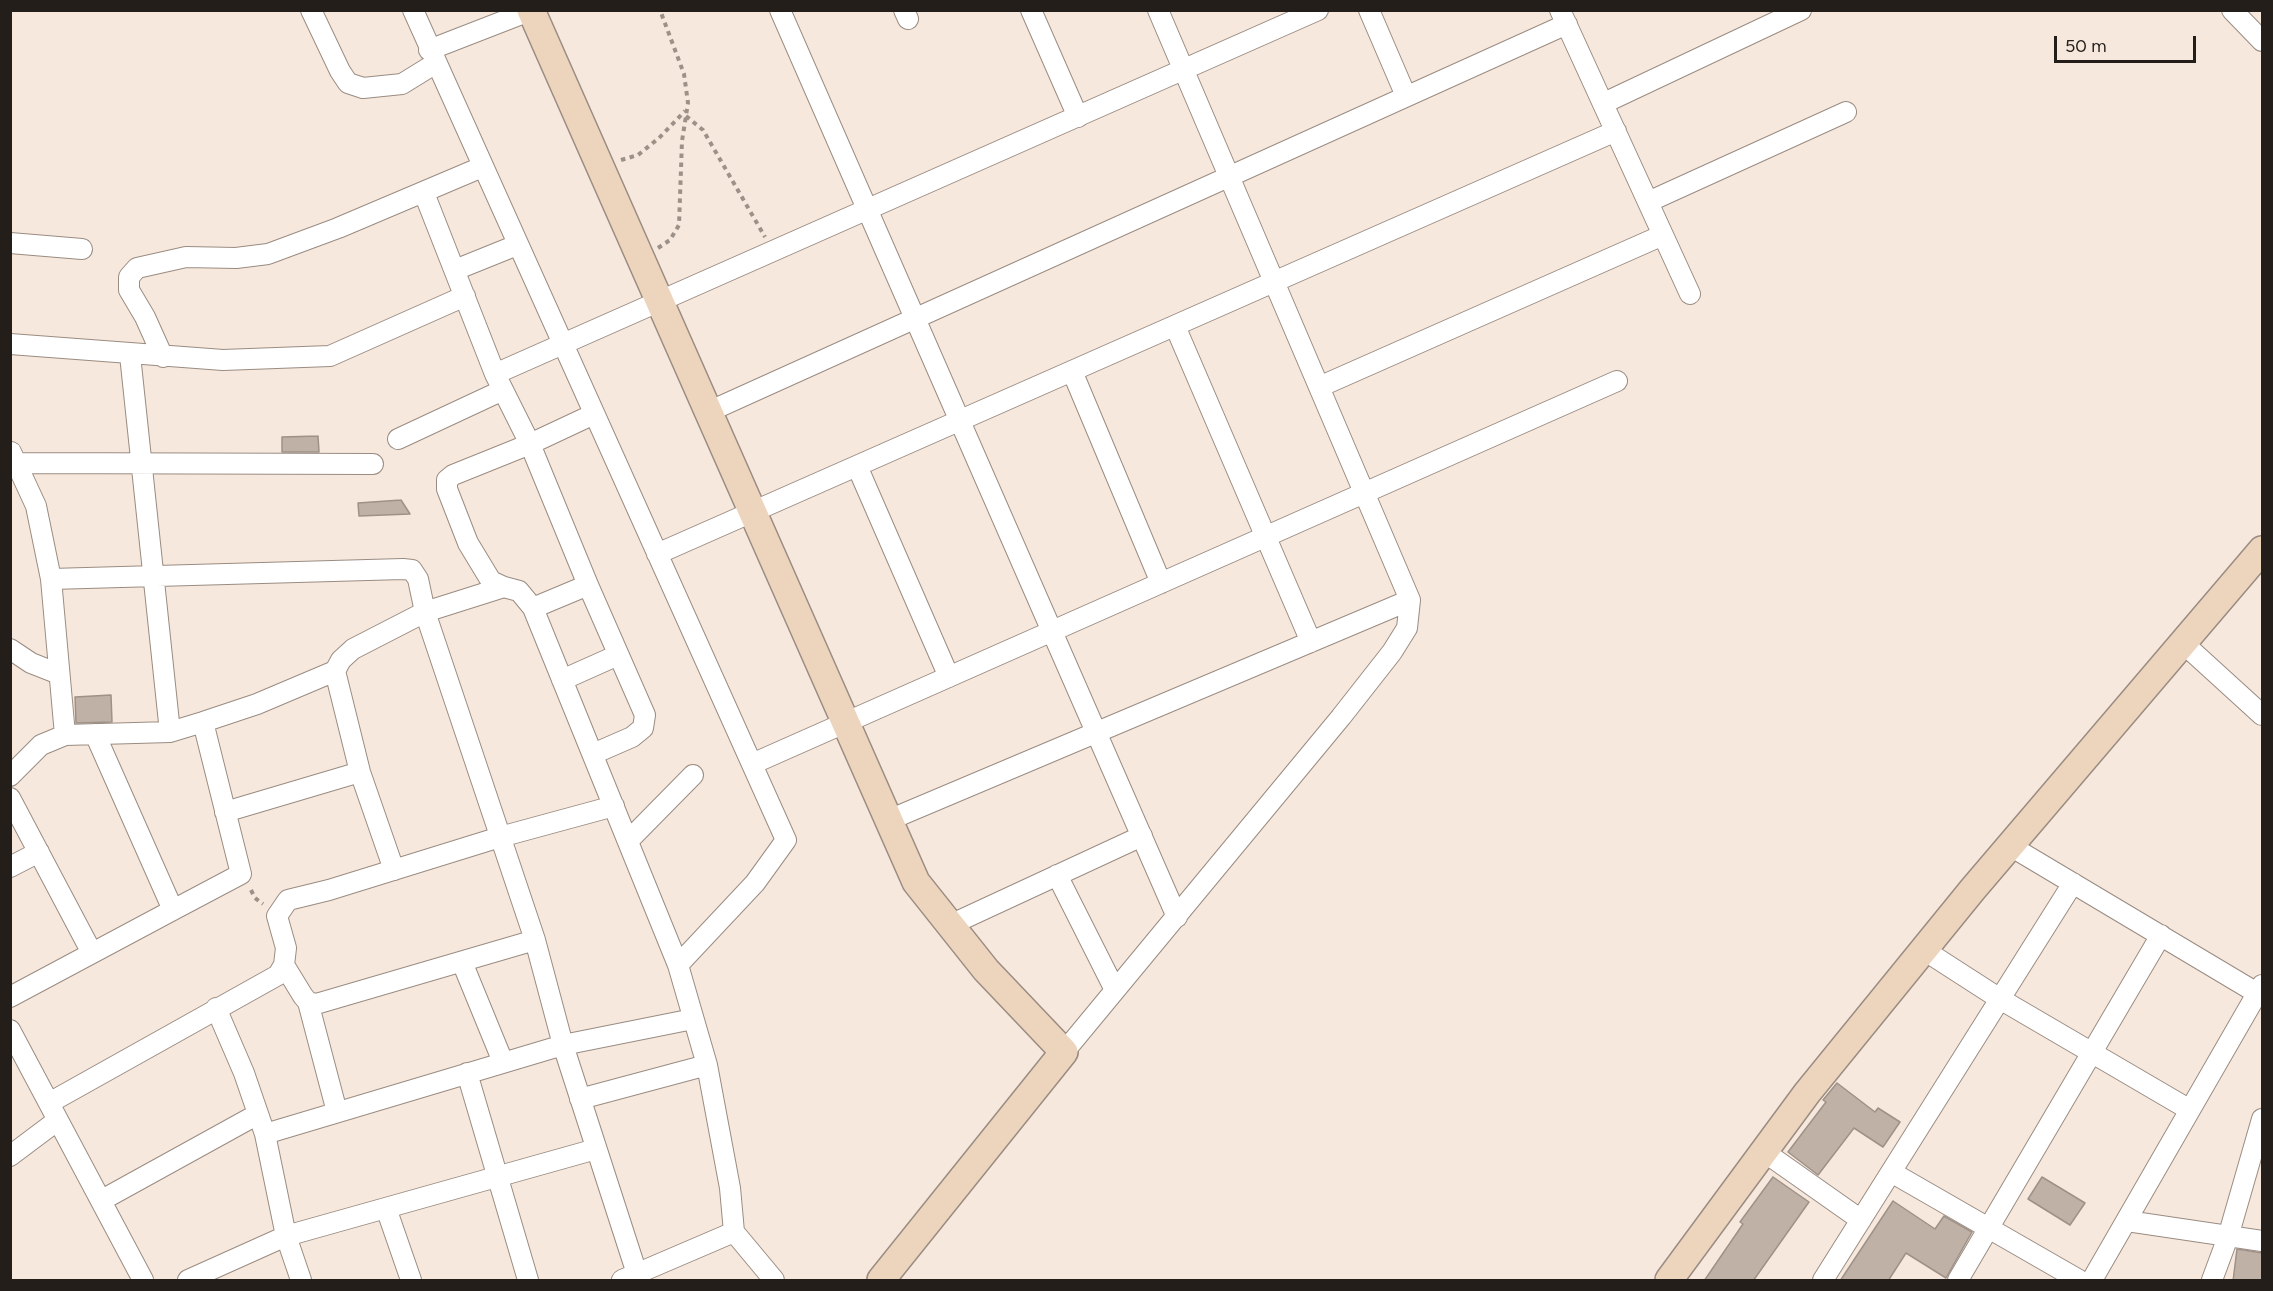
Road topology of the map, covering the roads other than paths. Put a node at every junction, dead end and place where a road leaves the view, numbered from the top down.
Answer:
1 (311, 10) edge
2 (413, 10) edge
3 (780, 10) edge
4 (1031, 10) edge
5 (1158, 10) edge
6 (1318, 10) edge
7 (1369, 10) edge
8 (1801, 10) edge
9 (2232, 10) edge
10 (531, 11) edge
11 (1564, 17) edge
12 (2262, 40) edge
13 (433, 57) junction
14 (1184, 70) junction
15 (1406, 96) junction
16 (1604, 103) junction
17 (1846, 112) dead end
18 (1078, 117) junction
19 (1616, 131) junction
20 (483, 167) junction
21 (1229, 177) junction
22 (424, 193) junction
23 (1648, 202) junction
24 (867, 209) junction
25 (1663, 235) junction
26 (10, 243) edge
27 (518, 245) junction
28 (82, 249) dead end
29 (455, 270) junction
30 (1274, 282) junction
31 (1690, 294) dead end
32 (465, 296) junction
33 (660, 301) junction
34 (915, 318) junction
35 (1175, 326) junction
36 (10, 344) edge
37 (562, 344) junction
38 (130, 355) junction
39 (163, 357) junction
40 (1072, 371) junction
41 (1617, 381) dead end
42 (499, 382) junction
43 (1319, 387) junction
44 (708, 412) junction
45 (594, 414) junction
46 (959, 421) junction
47 (398, 439) dead end
48 (530, 444) junction
49 (12, 456) edge
50 (141, 462) junction
51 (373, 464) dead end
52 (857, 466) junction
53 (1364, 493) junction
54 (753, 512) junction
55 (1267, 536) junction
56 (2262, 550) edge
57 (657, 554) junction
58 (153, 576) junction
59 (51, 579) junction
60 (1161, 583) junction
61 (588, 585) junction
62 (504, 587) junction
63 (1410, 600) junction
64 (533, 608) junction
65 (425, 612) junction
66 (1052, 631) junction
67 (1311, 642) junction
68 (2183, 643) junction
69 (10, 650) edge
70 (618, 655) junction
71 (335, 671) junction
72 (59, 674) junction
73 (949, 677) junction
74 (562, 680) junction
75 (2262, 716) edge
76 (203, 722) junction
77 (846, 722) junction
78 (170, 732) junction
79 (1096, 733) junction
80 (95, 734) junction
81 (64, 735) junction
82 (593, 754) junction
83 (752, 764) junction
84 (360, 772) junction
85 (693, 775) dead end
86 (10, 776) edge
87 (10, 798) edge
88 (614, 806) junction
89 (225, 812) junction
90 (889, 820) junction
91 (1142, 836) junction
92 (500, 837) junction
93 (628, 842) junction
94 (2012, 847) junction
95 (39, 852) junction
96 (10, 867) edge
97 (394, 870) junction
98 (1057, 875) junction
99 (2073, 883) junction
100 (173, 910) junction
101 (1177, 917) junction
102 (950, 925) junction
103 (2161, 935) junction
104 (535, 940) junction
105 (1924, 950) junction
106 (92, 953) junction
107 (462, 962) junction
108 (284, 965) junction
109 (678, 965) junction
110 (1115, 990) junction
111 (2261, 991) edge
112 (10, 997) edge
113 (2000, 999) junction
114 (308, 1002) junction
115 (216, 1008) junction
116 (693, 1019) junction
117 (10, 1030) edge
118 (563, 1045) junction
119 (1064, 1052) junction
120 (2093, 1052) junction
121 (503, 1062) junction
122 (707, 1065) junction
123 (467, 1073) junction
124 (580, 1099) junction
125 (2190, 1110) junction
126 (54, 1112) junction
127 (337, 1112) junction
128 (258, 1114) junction
129 (2262, 1119) edge
130 (265, 1134) junction
131 (596, 1149) junction
132 (1763, 1151) junction
133 (10, 1156) edge
134 (1891, 1172) junction
135 (496, 1177) junction
136 (102, 1200) junction
137 (386, 1208) junction
138 (1861, 1220) junction
139 (2127, 1221) junction
140 (1989, 1229) junction
141 (734, 1232) junction
142 (286, 1236) junction
143 (2228, 1237) junction
144 (2262, 1241) edge
145 (632, 1278) edge
146 (143, 1281) edge
147 (188, 1281) edge
148 (301, 1281) edge
149 (411, 1281) edge
150 (528, 1281) edge
151 (774, 1281) edge
152 (881, 1281) edge
153 (1669, 1281) edge
154 (1823, 1281) edge
155 (1958, 1281) edge
156 (2079, 1281) edge
157 (2092, 1281) edge
158 (2212, 1281) edge

1 - 13 street
2 - 13 street
3 - 24 street
4 - 18 street
5 - 14 street
6 - 14 street
7 - 15 street
8 - 16 street
9 - 12 street
10 - 13 street
10 - 33 street
11 - 15 street
11 - 16 street
13 - 20 street
14 - 18 street
14 - 21 street
15 - 21 street
16 - 19 street
17 - 23 street
18 - 24 street
19 - 23 street
19 - 30 street
20 - 22 street
20 - 27 street
21 - 30 street
21 - 34 street
22 - 29 street
22 - 39 street
23 - 25 street
24 - 33 street
24 - 34 street
25 - 31 street
25 - 43 street
26 - 28 street
27 - 29 street
27 - 37 street
29 - 32 street
30 - 35 street
30 - 43 street
32 - 39 street
32 - 42 street
33 - 37 street
33 - 44 street
34 - 44 street
34 - 46 street
35 - 40 street
35 - 55 street
36 - 38 street
37 - 42 street
37 - 45 street
38 - 39 street
38 - 50 street
40 - 46 street
40 - 60 street
41 - 53 street
42 - 47 street
42 - 48 street
43 - 53 street
44 - 54 street
45 - 48 street
45 - 57 street
46 - 52 street
46 - 66 street
48 - 61 street
48 - 62 street
49 - 50 street
49 - 59 street
50 - 51 street
50 - 58 street
52 - 54 street
52 - 73 street
53 - 55 street
53 - 63 street
54 - 57 street
54 - 77 street
55 - 60 street
55 - 67 street
56 - 68 street
57 - 83 street
58 - 59 street
58 - 65 street
58 - 78 street
59 - 72 street
60 - 66 street
61 - 64 street
61 - 70 street
62 - 64 street
62 - 65 street
63 - 67 street
63 - 101 street
64 - 74 street
65 - 71 street
65 - 92 street
66 - 73 street
66 - 79 street
67 - 79 street
68 - 75 street
68 - 94 street
69 - 72 street
70 - 74 street
70 - 82 street
71 - 76 street
71 - 84 street
72 - 81 street
73 - 77 street
74 - 82 street
76 - 78 street
76 - 89 street
77 - 83 street
77 - 90 street
78 - 80 street
79 - 90 street
79 - 91 street
80 - 81 street
80 - 100 street
81 - 86 street
82 - 88 street
83 - 109 street
84 - 89 street
84 - 97 street
85 - 93 street
87 - 95 street
88 - 92 street
88 - 93 street
89 - 100 street
90 - 102 street
91 - 98 street
91 - 101 street
92 - 97 street
92 - 104 street
93 - 109 street
94 - 99 street
94 - 105 street
95 - 96 street
95 - 106 street
97 - 108 street
98 - 102 street
98 - 110 street
99 - 103 street
99 - 113 street
100 - 106 street
101 - 110 street
102 - 119 street
103 - 111 street
103 - 120 street
104 - 107 street
104 - 118 street
105 - 113 street
105 - 132 street
106 - 112 street
107 - 114 street
107 - 121 street
108 - 114 street
108 - 115 street
109 - 116 street
110 - 119 street
111 - 125 street
113 - 120 street
113 - 134 street
114 - 127 street
115 - 126 street
115 - 128 street
116 - 118 street
116 - 122 street
117 - 126 street
118 - 121 street
118 - 124 street
119 - 152 street
120 - 125 street
120 - 140 street
121 - 123 street
122 - 124 street
122 - 141 street
123 - 127 street
123 - 135 street
124 - 131 street
125 - 139 street
126 - 133 street
126 - 136 street
127 - 130 street
128 - 130 street
128 - 136 street
129 - 143 street
130 - 142 street
131 - 135 street
131 - 145 street
132 - 138 street
132 - 153 street
134 - 138 street
134 - 140 street
135 - 137 street
135 - 150 street
136 - 146 street
137 - 142 street
137 - 149 street
138 - 154 street
139 - 143 street
139 - 157 street
140 - 155 street
140 - 156 street
141 - 145 street
141 - 151 street
142 - 147 street
142 - 148 street
143 - 144 street
143 - 158 street

